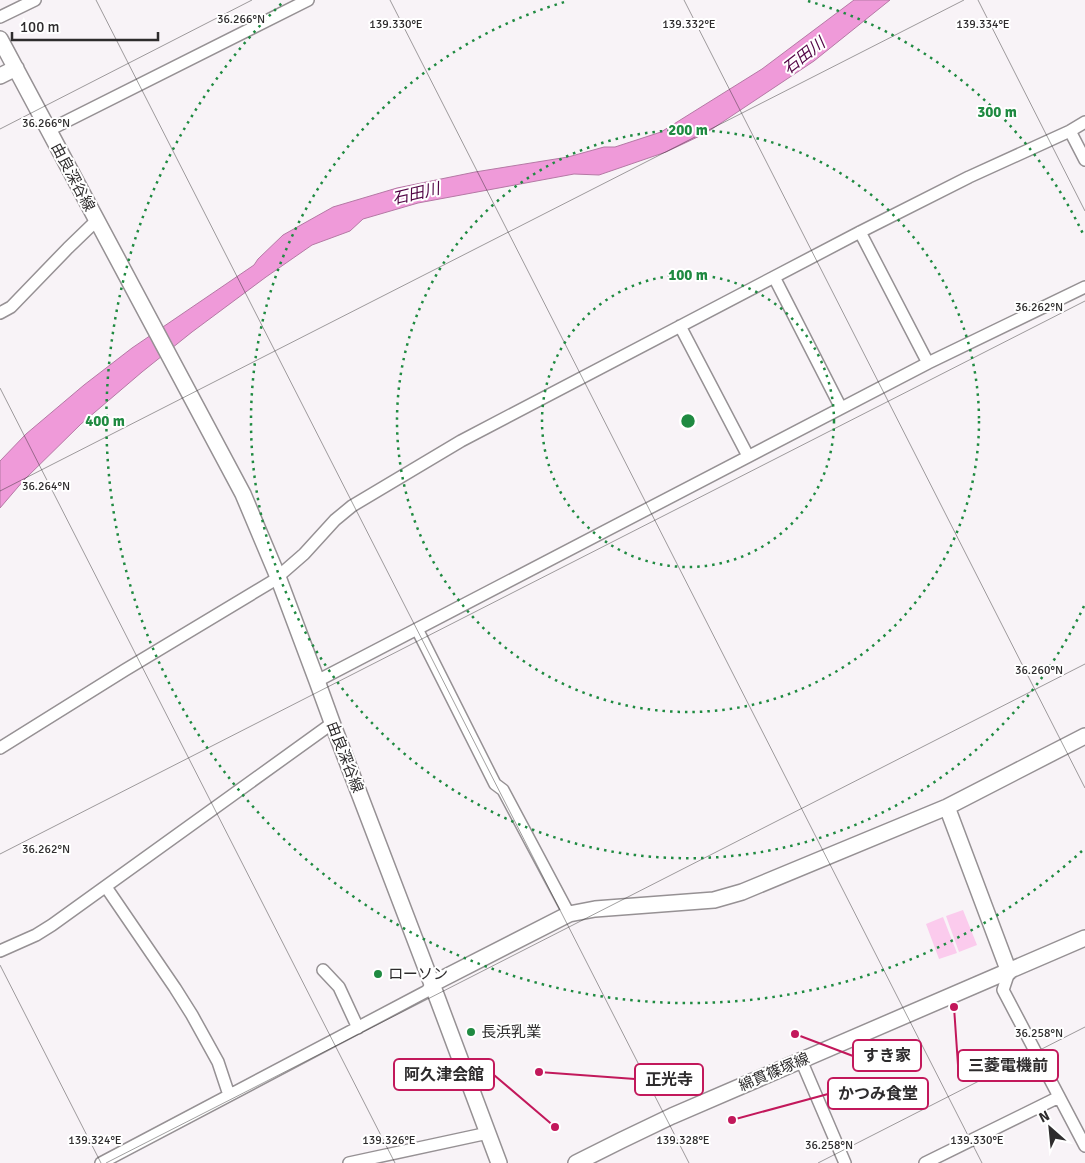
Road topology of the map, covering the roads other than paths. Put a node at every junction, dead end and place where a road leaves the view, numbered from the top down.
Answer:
1 (35, 0) edge
2 (308, 0) edge
3 (0, 17) edge
4 (0, 39) edge
5 (16, 68) junction
6 (0, 76) edge
7 (1085, 122) edge
8 (49, 130) junction
9 (1070, 131) junction
10 (1085, 160) edge
11 (96, 221) junction
12 (860, 232) junction
13 (774, 277) junction
14 (1085, 287) edge
15 (0, 313) edge
16 (680, 326) junction
17 (928, 363) junction
18 (841, 408) junction
19 (748, 456) junction
20 (278, 577) junction
21 (417, 629) junction
22 (318, 680) junction
23 (333, 724) junction
24 (1085, 736) edge
25 (0, 748) edge
26 (947, 807) junction
27 (106, 887) junction
28 (569, 914) junction
29 (1085, 938) edge
30 (0, 951) edge
31 (324, 970) dead end
32 (1009, 972) junction
33 (432, 984) junction
34 (358, 1028) junction
35 (801, 1060) junction
36 (229, 1095) junction
37 (1059, 1097) junction
38 (488, 1133) junction
39 (1085, 1146) edge
40 (101, 1163) edge
41 (349, 1163) edge
42 (499, 1163) edge
43 (576, 1163) edge
44 (845, 1163) edge
45 (925, 1163) edge

1 - 3 street
2 - 8 street
4 - 5 main road, 由良深谷線
5 - 6 main road
5 - 8 main road, 由良深谷線
7 - 9 street
8 - 11 main road, 由良深谷線
9 - 10 street
9 - 12 street
11 - 15 street
11 - 20 main road, 由良深谷線
12 - 13 street
12 - 17 street
13 - 16 street
13 - 18 street
14 - 17 street
16 - 19 street
16 - 20 street
17 - 18 street
18 - 19 street
19 - 21 street
20 - 22 main road, 由良深谷線
20 - 25 street
21 - 22 street
21 - 28 street
22 - 23 main road, 由良深谷線
23 - 27 street
23 - 33 main road, 由良深谷線
24 - 26 main road
26 - 28 main road
26 - 32 main road
27 - 30 street
27 - 36 street
28 - 33 main road
29 - 32 main road, 綿貫篠塚線
31 - 34 street
32 - 35 main road, 綿貫篠塚線
32 - 37 street
33 - 34 street
33 - 38 main road, 由良深谷線
34 - 36 street
35 - 43 main road, 綿貫篠塚線
35 - 44 street
36 - 40 street
37 - 39 street
37 - 45 street
38 - 41 street
38 - 42 main road, 由良深谷線

